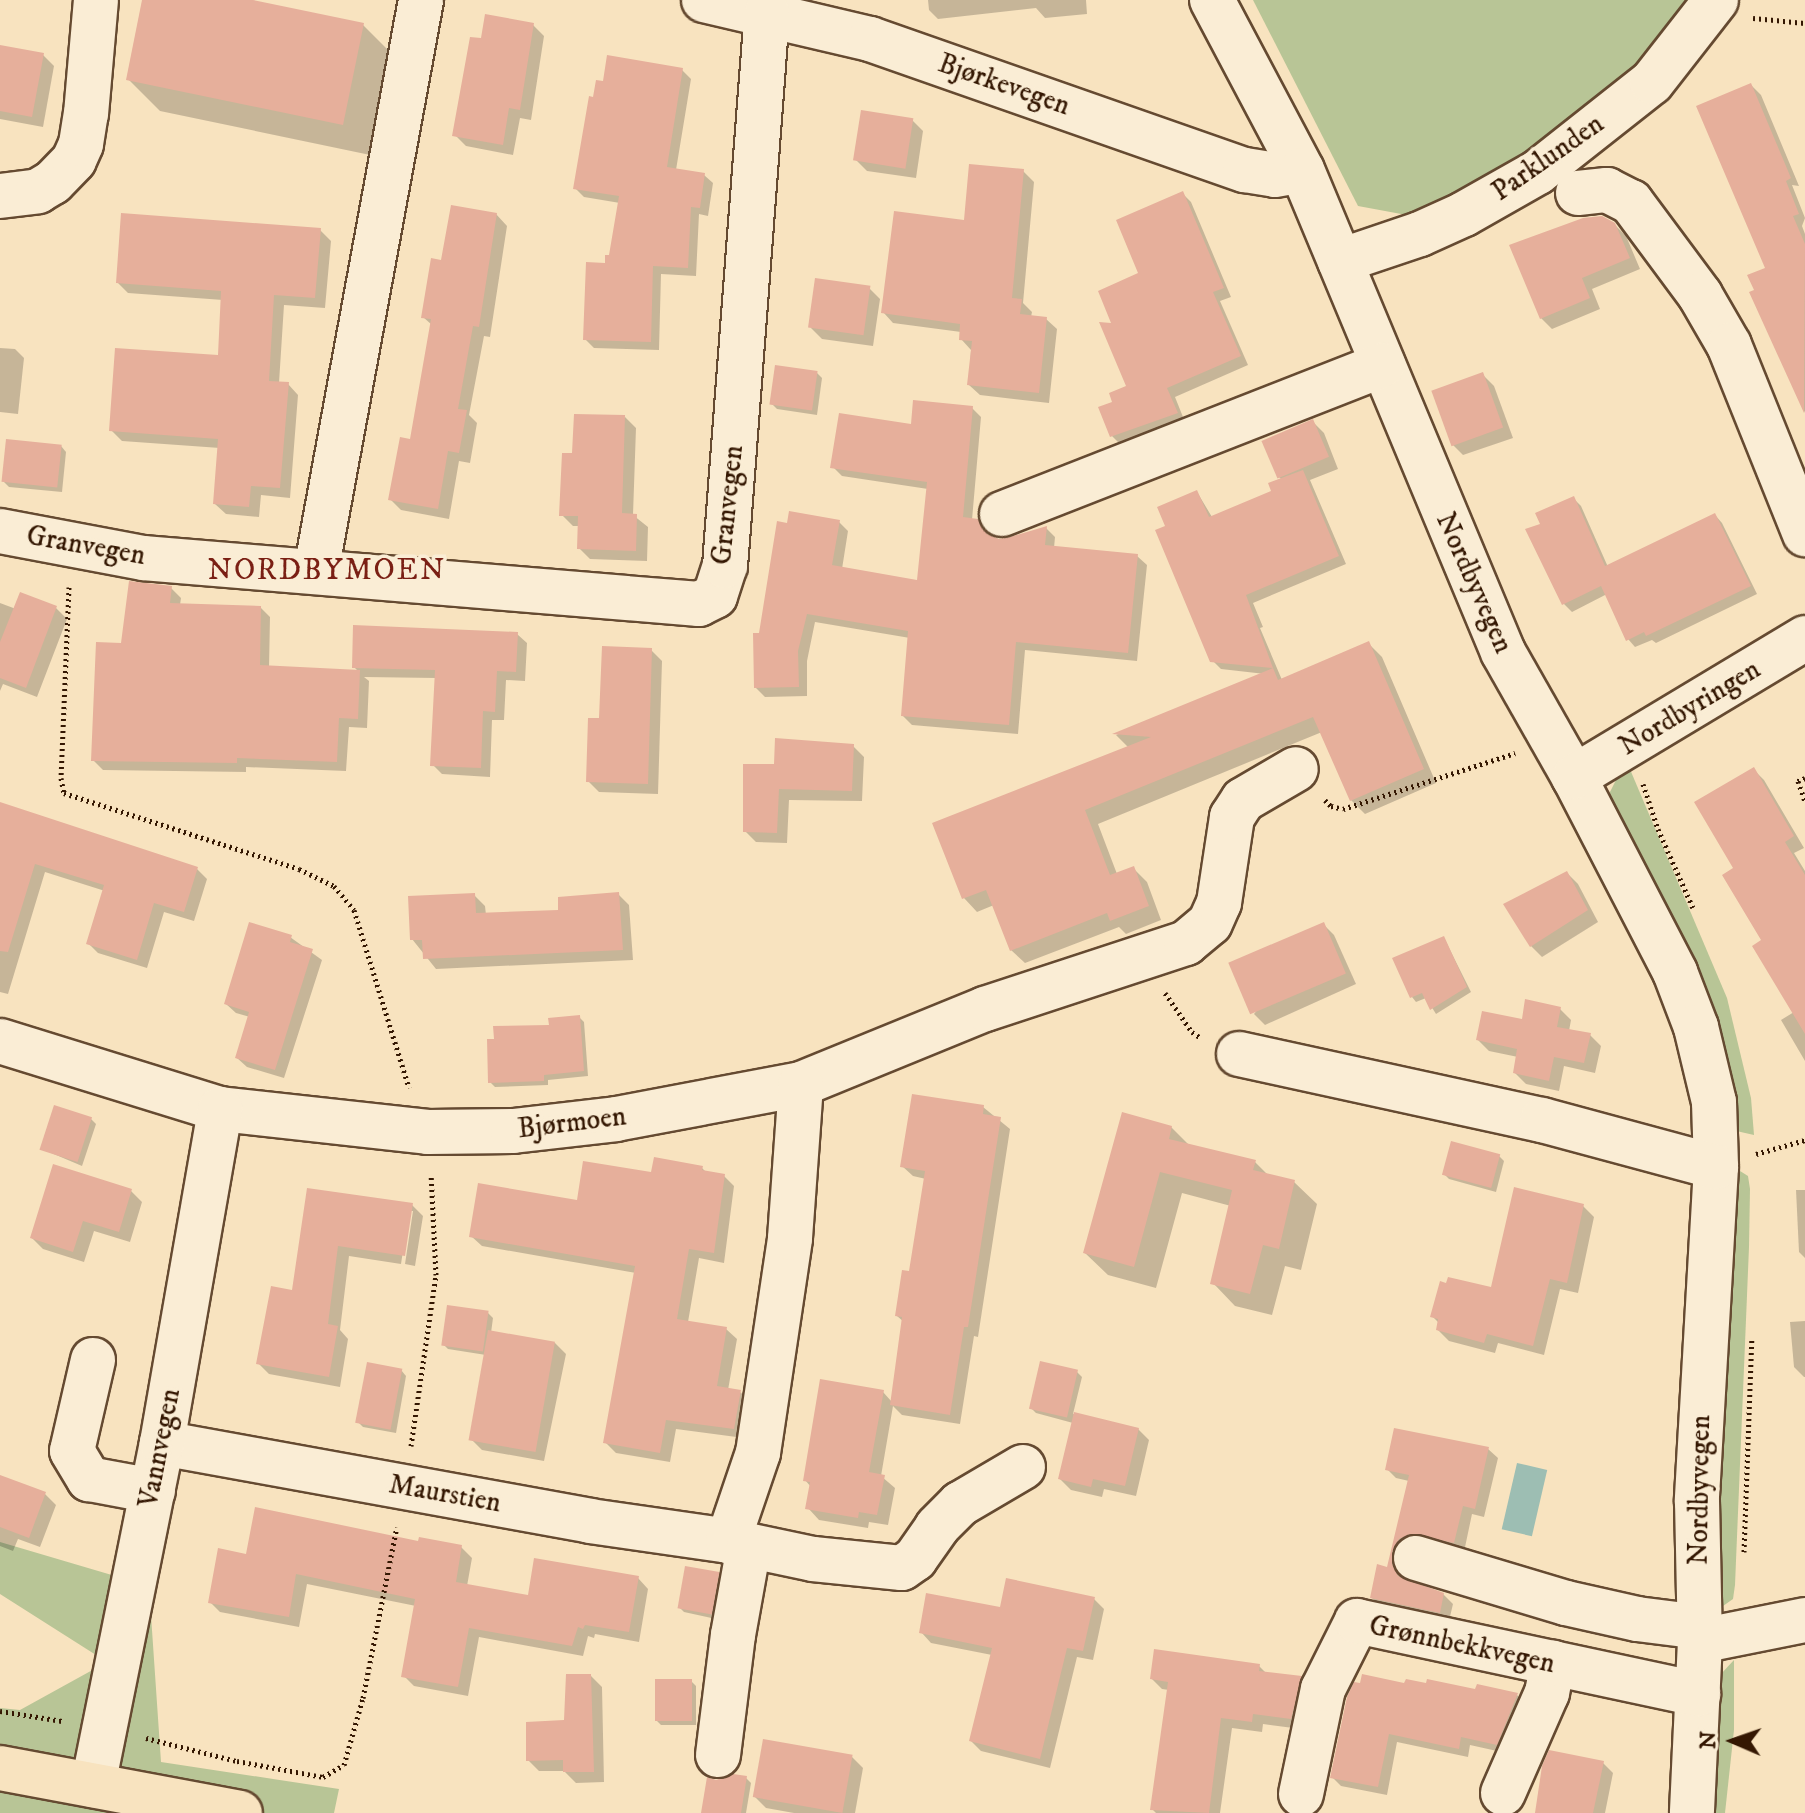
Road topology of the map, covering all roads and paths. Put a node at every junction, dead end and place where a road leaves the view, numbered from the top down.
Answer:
1 (96, 0) edge
2 (421, 0) edge
3 (704, 0) edge
4 (1212, 0) edge
5 (1716, 0) edge
6 (767, 12) junction
7 (1302, 170) junction
8 (1578, 193) dead end
9 (0, 196) edge
10 (1340, 261) junction
11 (1383, 365) junction
12 (1002, 514) dead end
13 (0, 531) edge
14 (1805, 534) edge
15 (316, 571) junction
16 (1805, 638) edge
17 (1564, 759) junction
18 (1296, 769) joint
19 (1805, 778) edge
20 (1805, 801) edge
21 (1132, 963) junction
22 (0, 1041) edge
23 (1239, 1054) joint
24 (801, 1084) junction
25 (220, 1109) junction
26 (1805, 1140) edge
27 (1736, 1168) junction
28 (1753, 1329) dead end
29 (93, 1360) dead end
30 (162, 1443) junction
31 (1023, 1467) dead end
32 (153, 1491) junction
33 (738, 1543) junction
34 (1744, 1557) dead end
35 (1416, 1558) dead end
36 (1799, 1629) edge
37 (1700, 1634) junction
38 (1553, 1663) junction
39 (1698, 1694) junction
40 (718, 1755) dead end
41 (0, 1768) edge
42 (93, 1785) junction
43 (1503, 1793) dead end
44 (1301, 1794) dead end
45 (240, 1813) edge
46 (1692, 1813) edge

1 - 9 street
2 - 15 street
3 - 6 street, Bjørkevegen
4 - 7 street, Nordbyvegen
5 - 10 street, Parklunden
6 - 7 street, Bjørkevegen
6 - 15 street, Granvegen
7 - 10 street, Nordbyvegen
8 - 14 street
10 - 11 street, Nordbyvegen
11 - 12 street
11 - 17 street, Nordbyvegen
13 - 15 street, Granvegen
16 - 17 street, Nordbyringen
17 - 18 path
17 - 27 street, Nordbyvegen
18 - 21 street, Bjørmoen
19 - 20 path
21 - 23 path
21 - 24 street, Bjørmoen
22 - 25 street, Bjørmoen
23 - 27 street
24 - 25 street, Bjørmoen
24 - 33 street
25 - 30 street, Vannvegen
26 - 27 path
27 - 37 street, Nordbyvegen
28 - 34 path
29 - 32 street
30 - 32 street, Vannvegen
30 - 33 street, Maurstien
31 - 33 street, Maurstien
32 - 42 street, Vannvegen
33 - 40 street
35 - 37 street
36 - 37 street
37 - 39 street, Nordbyvegen
38 - 39 street, Grønnbekkvegen
38 - 43 street
38 - 44 street, Grønnbekkvegen
39 - 46 street, Nordbyvegen
41 - 42 main road
42 - 45 main road

